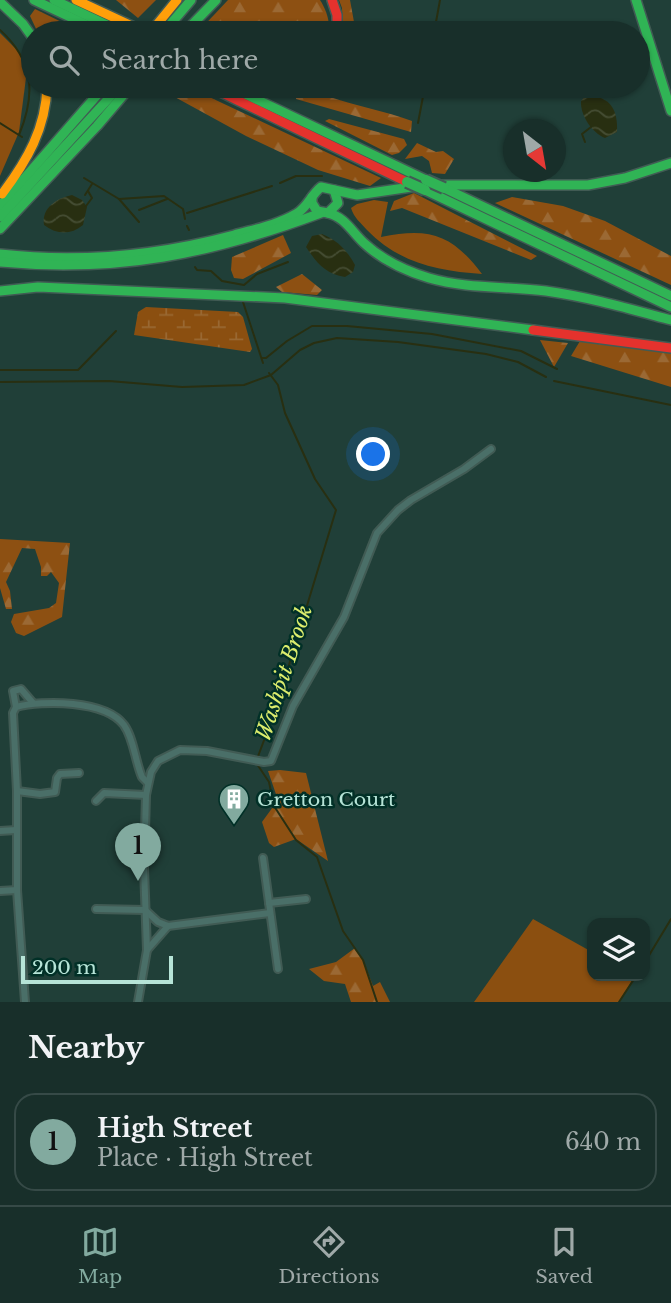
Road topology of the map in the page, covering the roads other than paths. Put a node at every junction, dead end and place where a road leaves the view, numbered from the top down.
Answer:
1 (34, 0) edge
2 (54, 0) edge
3 (76, 0) edge
4 (191, 0) edge
5 (207, 0) edge
6 (216, 0) edge
7 (332, 0) edge
8 (636, 0) edge
9 (0, 2) edge
10 (175, 2) edge
11 (79, 21) edge
12 (99, 21) edge
13 (121, 21) edge
14 (160, 21) edge
15 (173, 21) edge
16 (187, 21) edge
17 (196, 21) edge
18 (337, 21) edge
19 (643, 21) edge
20 (21, 22) edge
21 (650, 44) edge
22 (47, 98) edge
23 (94, 98) edge
24 (111, 98) edge
25 (117, 98) edge
26 (233, 98) edge
27 (252, 98) edge
28 (671, 111) edge
29 (671, 163) edge
30 (425, 185) junction
31 (334, 190) junction
32 (357, 195) junction
33 (0, 196) edge
34 (312, 197) junction
35 (338, 204) junction
36 (0, 206) edge
37 (325, 213) junction
38 (0, 217) edge
39 (0, 229) edge
40 (1, 257) edge
41 (0, 291) edge
42 (671, 296) edge
43 (671, 307) edge
44 (671, 320) edge
45 (671, 348) edge
46 (491, 449) dead end
47 (33, 703) junction
48 (16, 707) junction
49 (79, 773) dead end
50 (148, 783) junction
51 (17, 791) junction
52 (146, 795) junction
53 (96, 801) dead end
54 (16, 830) junction
55 (0, 831) edge
56 (263, 858) dead end
57 (16, 890) junction
58 (0, 891) edge
59 (306, 898) dead end
60 (269, 903) junction
61 (96, 909) dead end
62 (145, 910) junction
63 (270, 913) junction
64 (168, 926) junction
65 (147, 950) junction
66 (278, 969) dead end
67 (25, 1002) edge
68 (138, 1002) edge

1 - 11 main road
2 - 12 main road
3 - 13 main road
4 - 15 main road
5 - 16 main road
6 - 17 main road
7 - 18 main road
8 - 19 main road
9 - 20 main road
10 - 14 main road
21 - 28 main road
22 - 33 main road
23 - 36 main road
24 - 38 main road
25 - 39 main road
26 - 30 main road, bridge
27 - 30 main road
29 - 32 main road
30 - 42 main road, bridge
30 - 43 main road
31 - 32 main road
31 - 34 main road
31 - 35 main road
32 - 35 main road
34 - 37 main road
34 - 40 main road
35 - 37 main road
37 - 40 main road
37 - 44 main road
41 - 45 main road
46 - 50 street
47 - 48 street
47 - 48 street
47 - 50 street
48 - 51 street
49 - 51 street
50 - 52 street
51 - 54 street
52 - 53 street
52 - 62 street
54 - 55 street
54 - 57 street
56 - 60 street
57 - 58 street
57 - 67 street
59 - 60 street
60 - 63 street
61 - 62 street
62 - 64 street
62 - 65 street
63 - 64 street
63 - 66 street
64 - 65 street
65 - 68 street

